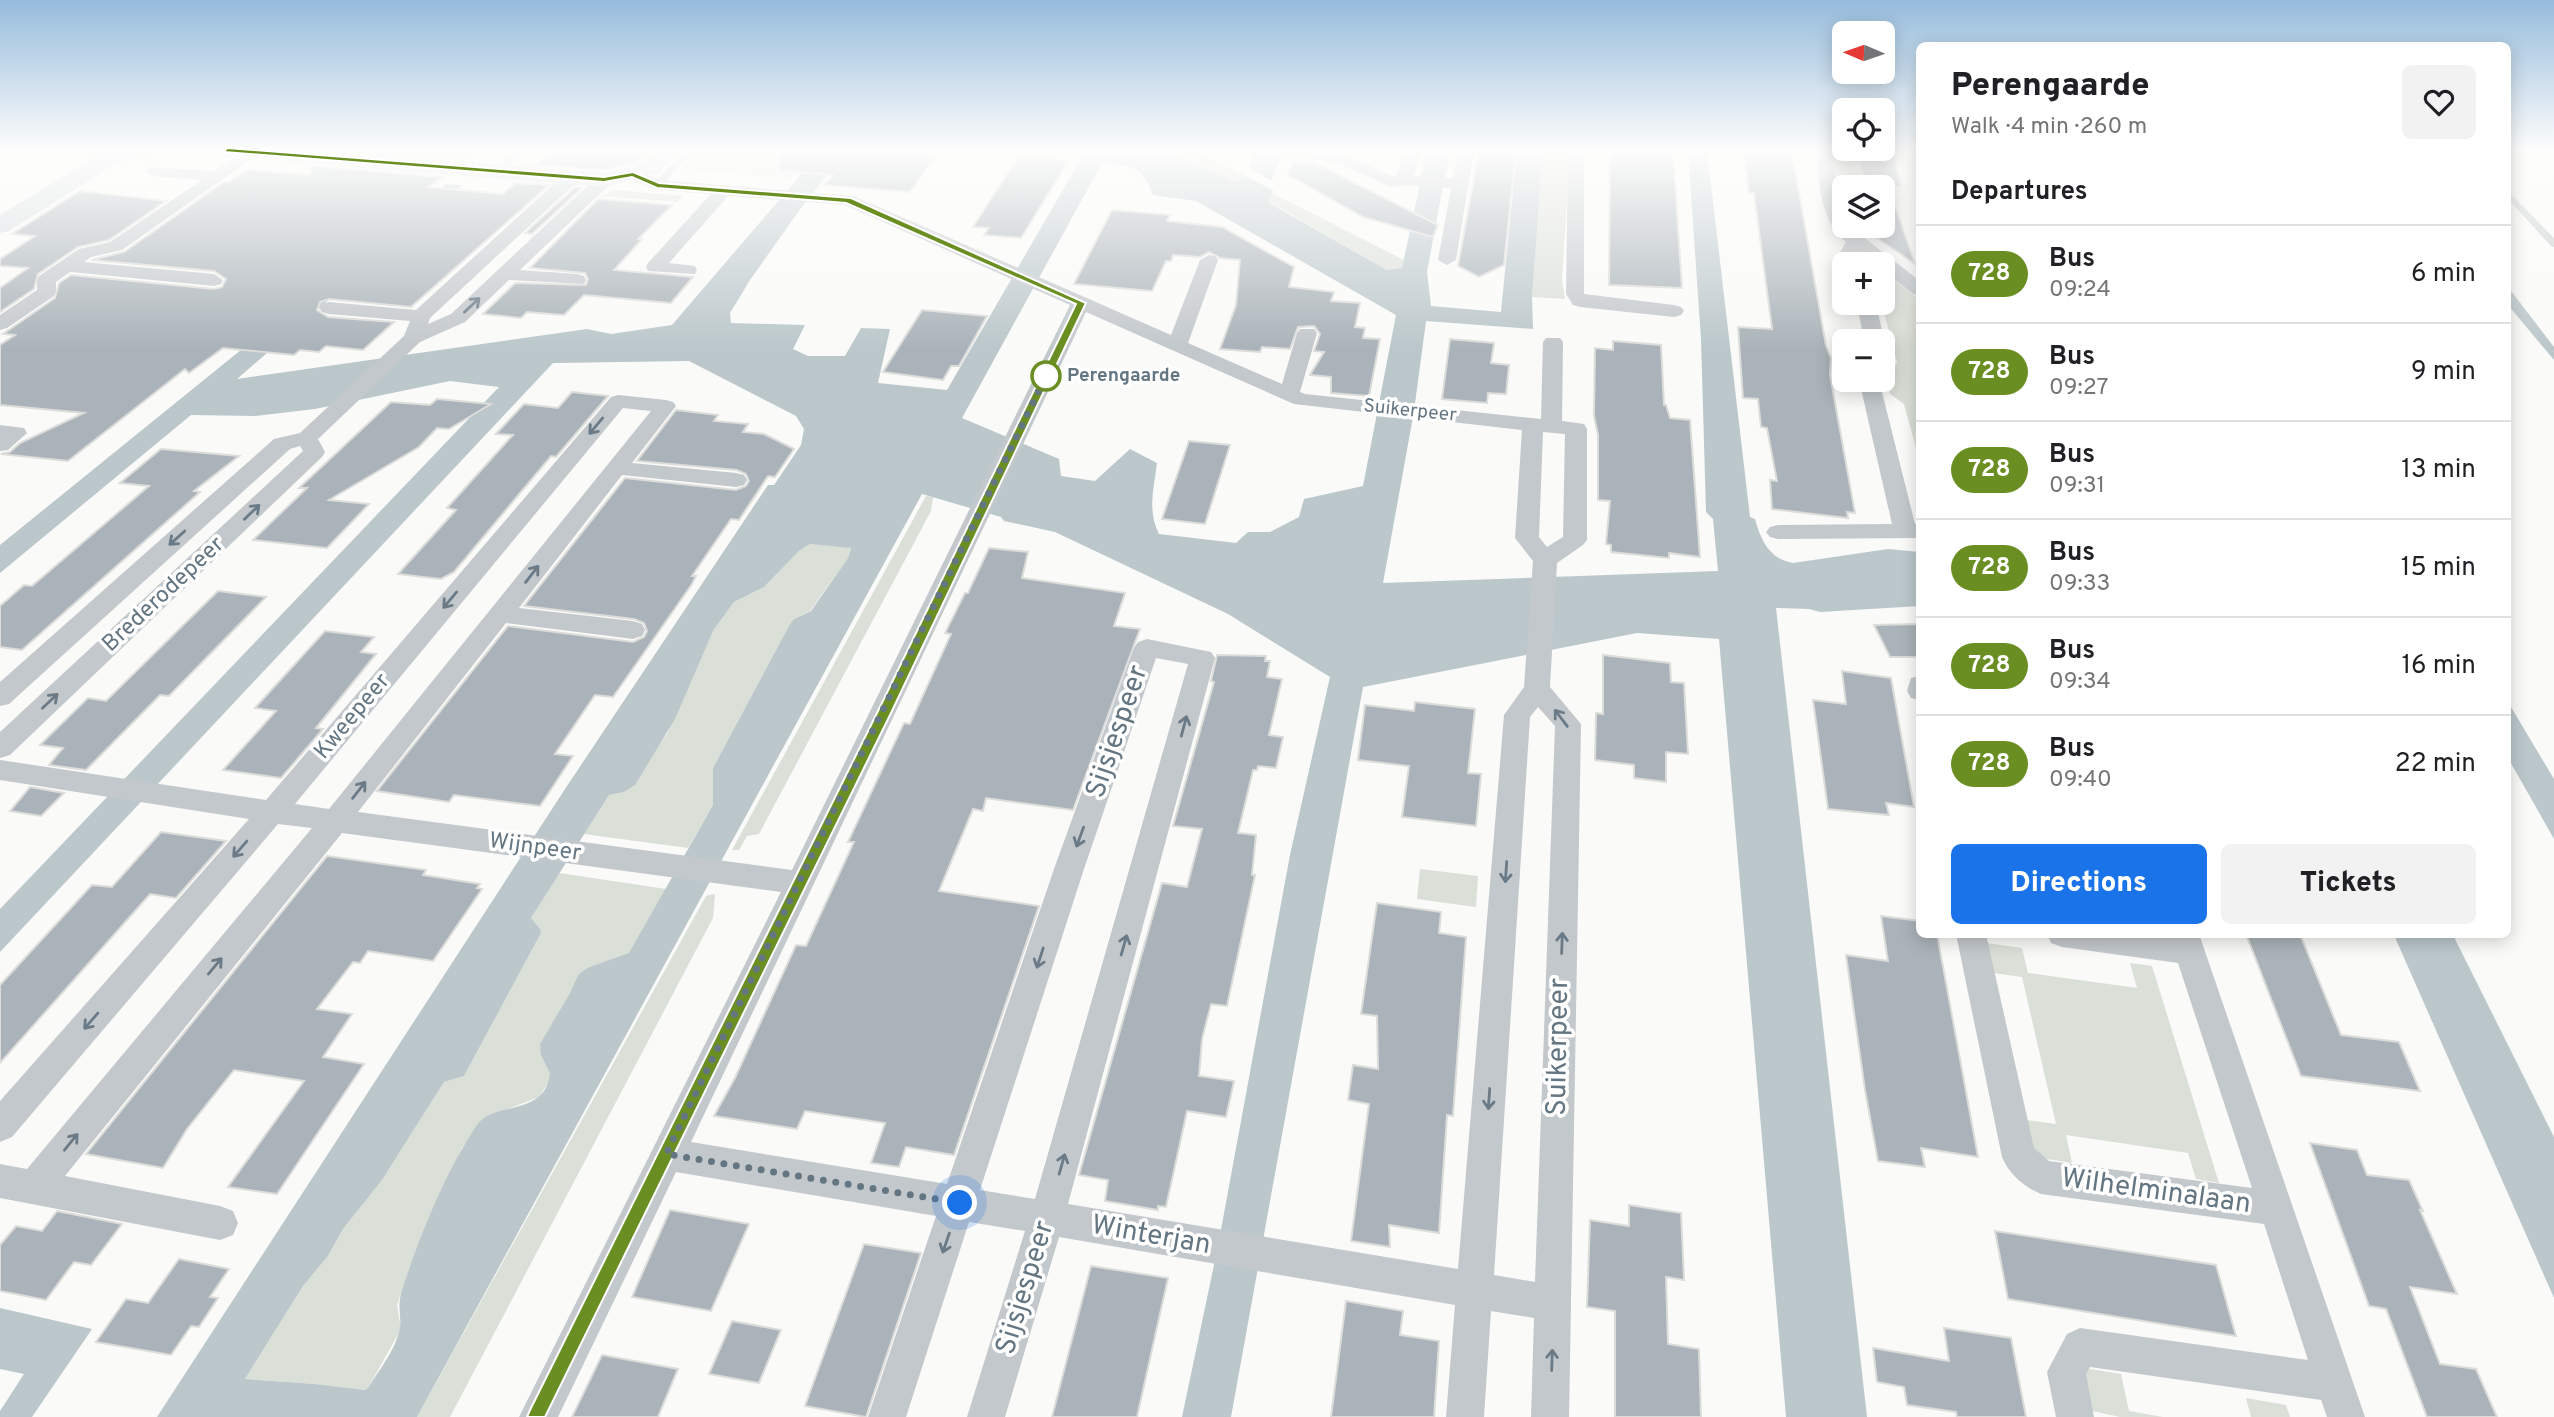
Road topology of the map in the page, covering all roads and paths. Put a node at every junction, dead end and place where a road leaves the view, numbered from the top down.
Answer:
1 (14, 216) edge
2 (159, 216) edge
3 (529, 216) edge
4 (566, 216) edge
5 (701, 216) edge
6 (884, 216) edge
7 (1451, 216) edge
8 (1576, 216) edge
9 (1835, 216) edge
10 (2528, 216) edge
11 (0, 226) edge
12 (1855, 241) junction
13 (2554, 244) edge
14 (1849, 252) edge
15 (1209, 260) dead end
16 (1447, 260) dead end
17 (67, 266) junction
18 (688, 270) dead end
19 (505, 274) junction
20 (214, 280) dead end
21 (577, 280) dead end
22 (1916, 287) edge
23 (1047, 289) joint
24 (1081, 303) junction
25 (329, 308) dead end
26 (1674, 311) dead end
27 (421, 316) junction
28 (0, 324) edge
29 (1307, 333) dead end
30 (1553, 342) dead end
31 (407, 343) junction
32 (1177, 346) junction
33 (1873, 392) edge
34 (1289, 394) junction
35 (1542, 426) junction
36 (0, 431) edge
37 (307, 438) junction
38 (0, 445) edge
39 (616, 468) junction
40 (736, 480) dead end
41 (1912, 531) edge
42 (1778, 532) dead end
43 (1545, 560) junction
44 (500, 614) junction
45 (633, 630) dead end
46 (1537, 690) junction
47 (0, 697) edge
48 (0, 748) edge
49 (0, 771) edge
50 (272, 812) junction
51 (336, 820) junction
52 (524, 847) joint
53 (578, 854) joint
54 (799, 883) junction
55 (1972, 938) edge
56 (2117, 938) edge
57 (2186, 943) edge
58 (0, 1126) edge
59 (666, 1154) junction
60 (0, 1181) edge
61 (34, 1187) junction
62 (960, 1203) junction
63 (2277, 1209) junction
64 (1047, 1218) junction
65 (220, 1223) dead end
66 (1475, 1289) junction
67 (1554, 1303) junction
68 (2340, 1400) edge
69 (538, 1417) edge
70 (887, 1417) edge
71 (986, 1417) edge
72 (1465, 1417) edge
73 (1550, 1417) edge
74 (2075, 1417) edge

1 - 11 street
2 - 17 street
3 - 27 street, Brederodepeer
4 - 19 street, Brederodepeer
5 - 18 street
6 - 23 street
7 - 16 street
8 - 26 street
9 - 12 street
10 - 13 lane
12 - 14 street
12 - 22 street
15 - 32 street
17 - 20 street
17 - 28 street
19 - 21 street
31 -> 19 street, Brederodepeer
23 - 24 street
24 - 32 street, Suikerpeer
24 - 54 street
25 - 27 street
27 - 31 street, Brederodepeer
29 - 34 street
30 - 35 street
31 - 37 street, Brederodepeer
32 - 34 street, Suikerpeer
33 - 41 street
34 - 35 street, Suikerpeer
35 - 43 street
35 - 43 street, Suikerpeer
36 - 38 street
37 -> 47 street, Brederodepeer
48 -> 37 street, Brederodepeer
39 - 40 street
44 -> 39 street, Kweepeer
39 -> 50 street, Kweepeer
41 - 42 street
43 - 46 street
44 - 45 street
51 -> 44 street, Kweepeer
46 -> 66 street
67 -> 46 street, Suikerpeer
49 - 50 street
50 - 51 street, Wijnpeer
50 -> 58 street, Kweepeer
51 - 52 street, Wijnpeer
61 -> 51 street, Kweepeer
52 - 53 street, Wijnpeer
53 - 54 street, Wijnpeer
54 - 59 street
55 - 63 street, Wilhelminalaan
56 - 57 street, Wilhelminalaan
57 - 63 street, Wilhelminalaan
59 - 62 street, Winterjan
59 - 69 street
60 - 61 street
61 - 65 street
62 - 64 street, Winterjan
64 -> 62 street, Sijsjespeer
62 -> 70 street, Sijsjespeer
63 - 68 street, Wilhelminalaan
64 - 66 street, Winterjan
64 - 71 street, Sijsjespeer
66 - 67 street, Winterjan
66 - 72 street
73 -> 67 street, Suikerpeer
68 - 74 street, Wilhelminalaan

